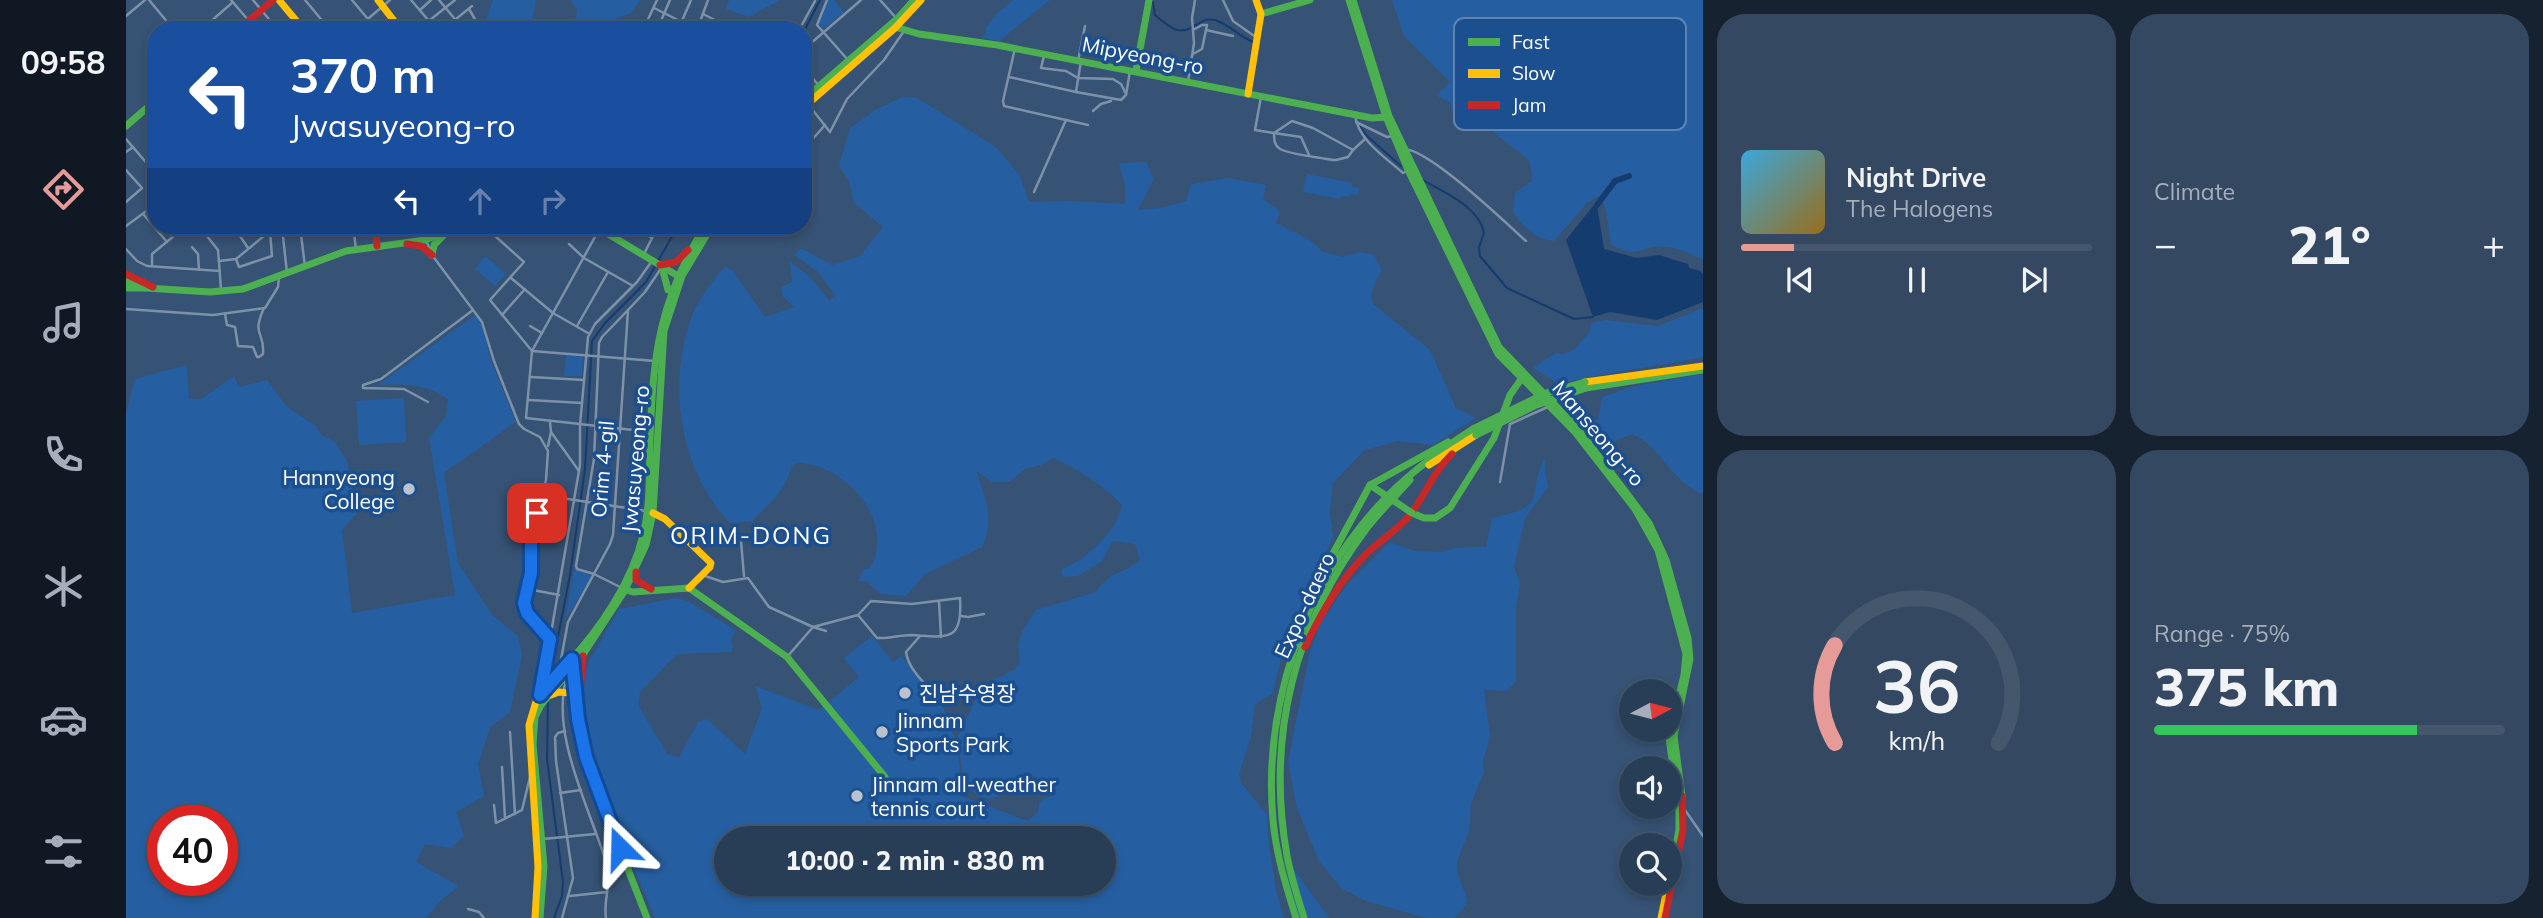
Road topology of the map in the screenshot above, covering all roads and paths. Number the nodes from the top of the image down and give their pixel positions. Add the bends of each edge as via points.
1 (147, 0) edge
2 (253, 0) edge
3 (273, 0) edge
4 (279, 0) edge
5 (305, 0) edge
6 (352, 0) edge
7 (411, 0) edge
8 (431, 0) edge
9 (439, 0) edge
10 (456, 0) edge
11 (657, 0) edge
12 (670, 0) edge
13 (691, 0) edge
14 (708, 0) edge
15 (827, 0) edge
16 (861, 0) edge
17 (880, 0) edge
18 (921, 0) edge
19 (1149, 0) edge
20 (1195, 0) edge
21 (1223, 0) edge
22 (1256, 0) edge
23 (1310, 0) edge
24 (1351, 0) edge
25 (232, 1) edge
26 (815, 1) edge
27 (383, 2) edge
28 (912, 5) edge
29 (446, 8) junction
30 (654, 8) junction
31 (261, 10) junction
32 (420, 10) junction
33 (1261, 13) junction
34 (665, 14) junction
35 (704, 14) junction
36 (126, 16) edge
37 (368, 18) junction
38 (456, 19) joint
39 (166, 21) edge
40 (211, 21) edge
41 (249, 21) joint
42 (270, 21) edge
43 (296, 21) edge
44 (322, 21) edge
45 (365, 21) edge
46 (370, 21) edge
47 (395, 21) edge
48 (427, 21) edge
49 (429, 21) edge
50 (475, 21) edge
51 (648, 21) edge
52 (662, 21) edge
53 (680, 21) edge
54 (682, 21) edge
55 (701, 21) edge
56 (718, 21) edge
57 (804, 21) edge
58 (894, 23) junction
59 (1085, 26) dead end
60 (1193, 28) junction
61 (1206, 30) junction
62 (904, 31) junction
63 (823, 32) junction
64 (1233, 36) dead end
65 (1257, 38) junction
66 (812, 42) edge
67 (1015, 48) junction
68 (1044, 54) junction
69 (1193, 54) junction
70 (849, 61) junction
71 (1079, 61) junction
72 (1133, 71) junction
73 (1009, 77) junction
74 (812, 78) edge
75 (1078, 78) junction
76 (1188, 82) junction
77 (819, 86) junction
78 (1076, 92) junction
79 (1126, 94) junction
80 (1248, 94) junction
81 (812, 95) edge
82 (1261, 96) junction
83 (812, 98) edge
84 (1115, 99) junction
85 (147, 108) edge
86 (812, 111) edge
87 (1096, 111) dead end
88 (1387, 117) junction
89 (1355, 118) junction
90 (1066, 120) junction
91 (126, 125) edge
92 (825, 125) junction
93 (1088, 125) dead end
94 (1274, 133) junction
95 (1394, 135) junction
96 (126, 139) edge
97 (1366, 139) junction
98 (812, 140) edge
99 (133, 147) junction
100 (1402, 149) junction
101 (1353, 150) junction
102 (126, 152) edge
103 (1309, 155) junction
104 (147, 163) edge
105 (1410, 169) junction
106 (126, 170) edge
107 (1034, 191) dead end
108 (127, 200) edge
109 (147, 212) edge
110 (143, 215) junction
111 (147, 220) edge
112 (126, 226) edge
113 (161, 235) edge
114 (175, 235) edge
115 (207, 235) edge
116 (239, 235) edge
117 (265, 235) edge
118 (270, 235) edge
119 (282, 235) edge
120 (301, 235) edge
121 (354, 235) edge
122 (376, 235) edge
123 (437, 235) edge
124 (444, 235) edge
125 (494, 235) edge
126 (594, 235) edge
127 (610, 235) edge
128 (648, 235) edge
129 (654, 235) edge
130 (699, 235) edge
131 (706, 235) edge
132 (652, 238) junction
133 (425, 240) junction
134 (1527, 241) dead end
135 (167, 242) junction
136 (402, 243) junction
137 (569, 244) dead end
138 (377, 246) junction
139 (192, 247) dead end
140 (248, 248) junction
141 (126, 249) edge
142 (356, 249) junction
143 (689, 250) junction
144 (432, 255) junction
145 (643, 256) junction
146 (584, 258) junction
147 (236, 259) junction
148 (219, 261) junction
149 (657, 264) junction
150 (152, 267) junction
151 (305, 267) junction
152 (199, 270) junction
153 (220, 271) junction
154 (608, 272) junction
155 (126, 274) edge
156 (283, 276) junction
157 (679, 277) junction
158 (511, 278) junction
159 (126, 281) edge
160 (633, 286) junction
161 (126, 288) edge
162 (146, 288) junction
163 (157, 289) junction
164 (525, 289) junction
165 (221, 292) junction
166 (671, 293) junction
167 (265, 308) junction
168 (126, 309) edge
169 (473, 310) junction
170 (628, 310) junction
171 (553, 313) junction
172 (225, 314) junction
173 (502, 315) junction
174 (530, 326) dead end
175 (577, 326) junction
176 (542, 332) junction
177 (589, 333) junction
178 (532, 351) junction
179 (586, 355) junction
180 (598, 356) junction
181 (625, 358) junction
182 (655, 361) junction
183 (1703, 368) edge
184 (530, 377) junction
185 (1522, 377) junction
186 (584, 380) junction
187 (528, 400) junction
188 (428, 402) dead end
189 (582, 403) junction
190 (1550, 406) junction
191 (550, 422) junction
192 (580, 425) junction
193 (594, 426) junction
194 (621, 429) junction
195 (551, 432) junction
196 (651, 432) junction
197 (1465, 439) junction
198 (547, 447) junction
199 (579, 471) junction
200 (1500, 482) dead end
201 (1370, 485) junction
202 (652, 488) junction
203 (542, 495) junction
204 (575, 500) junction
205 (587, 502) junction
206 (614, 506) junction
207 (650, 512) junction
208 (1412, 513) junction
209 (741, 541) dead end
210 (1660, 549) junction
211 (643, 554) junction
212 (594, 574) junction
213 (702, 575) junction
214 (744, 577) junction
215 (689, 588) junction
216 (527, 589) junction
217 (623, 589) junction
218 (652, 589) junction
219 (559, 595) junction
220 (939, 601) junction
221 (984, 614) dead end
222 (858, 615) junction
223 (961, 616) junction
224 (813, 627) junction
225 (826, 631) dead end
226 (920, 636) junction
227 (941, 637) junction
228 (550, 639) junction
229 (585, 651) junction
230 (787, 657) junction
231 (570, 665) junction
232 (1289, 672) junction
233 (557, 678) junction
234 (561, 692) junction
235 (938, 698) dead end
236 (543, 699) junction
237 (576, 702) junction
238 (578, 719) junction
239 (566, 731) junction
240 (510, 732) dead end
241 (502, 767) dead end
242 (532, 775) junction
243 (886, 777) dead end
244 (581, 790) junction
245 (559, 793) junction
246 (494, 805) dead end
247 (1684, 810) junction
248 (515, 814) junction
249 (505, 818) junction
250 (1678, 833) edge
251 (596, 834) junction
252 (1703, 836) edge
253 (567, 837) junction
254 (542, 839) junction
255 (607, 892) junction
256 (570, 896) junction
257 (1666, 896) edge
258 (468, 909) dead end
259 (484, 918) edge
260 (537, 918) edge
261 (562, 918) edge
262 (606, 918) edge
263 (647, 918) edge
264 (1296, 918) edge
265 (1304, 918) edge
266 (1663, 918) edge

1 - 36 street
1 - 39 street
2 - 31 street
3 - 31 main road
4 - 43 main road
5 - 44 street
6 - 37 street
7 - 32 street
8 - 32 street
9 - 29 street
10 - 29 street
11 - 30 street
12 - 34 street
13 - 54 street
14 - 35 street
15 - 63 street via 817,24
16 - 63 street
17 - 58 street
18 - 28 main road
19 - 72 main road via 1148,23
20 - 60 street
21 - 65 street via 1233,21
22 - 33 main road
23 - 33 main road
24 - 88 main road, Manseong-ro
25 - 40 street
25 - 41 street
26 - 57 street
27 - 37 street
27 - 47 main road
28 - 58 main road
29 - 38 street
29 - 49 street
30 - 34 street
30 - 51 street
31 - 41 main road
31 - 42 street
32 - 48 street
33 - 65 main road
34 - 52 street
34 - 53 street
35 - 55 street
35 - 56 street
37 - 45 street
37 - 46 street
38 - 50 street via 470,8
58 - 62 main road, Mipyeong-ro
58 - 70 main road
58 - 83 main road
59 - 71 street
60 - 61 street via 1205,24
60 - 69 street
61 - 64 street
61 - 69 street via 1202,49
62 - 67 main road, Mipyeong-ro
62 - 92 street via 884,60 848,97 830,132
63 - 66 street
63 - 70 street
65 - 80 main road
67 - 68 main road, Mipyeong-ro
67 - 73 street
68 - 71 main road, Mipyeong-ro
68 - 75 street via 1041,68 1066,71
69 - 76 street
70 - 77 main road
71 - 72 main road, Mipyeong-ro
71 - 75 street
72 - 76 main road, Mipyeong-ro
72 - 79 street
73 - 78 street
73 - 90 street via 1004,106
74 - 77 street
75 - 78 street
75 - 79 street via 1113,79
76 - 80 main road, Mipyeong-ro
77 - 81 main road
78 - 84 street
79 - 84 street
80 - 82 main road, Mipyeong-ro
82 - 89 main road, Mipyeong-ro
82 - 94 street via 1255,130
84 - 87 street
85 - 91 main road
86 - 92 street
88 - 89 main road, Mipyeong-ro
88 - 95 main road, Manseong-ro
88 - 100 main road, Manseong-ro
89 - 95 street via 1387,137
89 - 97 street
90 - 93 street
90 - 107 street
92 - 98 street
94 - 101 street via 1292,121
94 - 103 street via 1301,137
94 - 103 street via 1279,148
95 - 100 main road, Manseong-ro
96 - 99 street
97 - 101 street
97 - 105 street via 1403,173
99 - 102 street
99 - 104 street
100 - 105 main road, Manseong-ro
100 - 134 street via 1434,162
101 - 103 street via 1339,160
105 - 185 main road, Manseong-ro via 1499,347
105 - 185 main road, Manseong-ro via 1492,348
106 - 108 street via 142,188
109 - 110 street
110 - 111 street
110 - 112 street
113 - 135 street
114 - 135 street
115 - 148 street via 218,249
116 - 140 street
117 - 140 street
118 - 147 street via 271,257 239,267
119 - 156 street
120 - 151 street
121 - 142 street
122 - 138 main road
123 - 133 main road
124 - 144 main road
125 - 158 street via 524,262
126 - 146 street
127 - 145 main road
128 - 132 street
129 - 132 street
130 - 143 main road, Jwasuyeong-ro
131 - 157 main road, Jwasuyeong-ro
132 - 145 street
133 - 136 main road
133 - 144 street
135 - 150 street via 152,254
136 - 138 main road
136 - 144 main road via 421,246
137 - 146 street
138 - 142 main road
139 - 152 street via 198,254
140 - 147 street
141 - 150 street via 136,261
142 - 151 main road
143 - 149 main road via 676,262
143 - 157 main road, Jwasuyeong-ro
144 - 169 street
145 - 149 main road
146 - 154 street
146 - 171 street
147 - 148 street
148 - 153 street
149 - 157 main road
149 - 160 street
149 - 166 main road
149 - 170 street via 645,292
150 - 152 street
151 - 156 main road
152 - 153 street
153 - 165 street
154 - 160 street
154 - 175 street
155 - 163 main road
156 - 165 main road
156 - 167 street
157 - 166 main road, Jwasuyeong-ro
158 - 164 street
158 - 173 street via 490,300
159 - 162 main road
160 - 177 street
161 - 162 main road
162 - 163 main road
163 - 165 main road
164 - 171 street
164 - 173 street
166 - 182 main road, Jwasuyeong-ro via 660,323
166 - 202 main road, Jwasuyeong-ro via 662,348
167 - 172 street
167 - 172 street via 257,323 264,343 260,357 253,347 238,346 235,326 227,325
168 - 172 street
169 - 188 street via 381,379 363,385 367,390 404,390
169 - 198 street via 484,325 519,425 537,434
170 - 180 street via 602,337
170 - 181 street, Orim 4-gil
171 - 175 street
171 - 176 street
173 - 178 street
174 - 176 street
175 - 177 street
176 - 178 street
177 - 179 street
178 - 179 street
178 - 184 street
179 - 180 street
179 - 186 street
180 - 181 street
180 - 193 street
181 - 182 street
181 - 194 street, Orim 4-gil
182 - 196 main road, Jwasuyeong-ro
183 - 197 main road, Expo-daero, bridge via 1546,393
184 - 186 street
184 - 187 street
185 - 190 main road, Manseong-ro
185 - 208 main road via 1510,392 1491,443 1450,509 1429,519
185 - 210 main road, Manseong-ro via 1588,440 1644,516
186 - 189 street
187 - 189 street
187 - 191 street via 527,419
189 - 192 street
190 - 200 street via 1510,424
190 - 210 main road, Manseong-ro via 1620,489
191 - 192 street
191 - 195 street
192 - 193 street
192 - 199 street
193 - 194 street
193 - 205 street
194 - 196 street
194 - 206 street, Orim 4-gil
195 - 198 street
195 - 199 street
196 - 202 main road, Jwasuyeong-ro
197 - 201 main road
197 - 208 main road via 1441,464
197 - 232 main road, Expo-daero via 1412,472 1355,534 1317,598
198 - 203 street
199 - 204 street
201 - 208 main road, bridge
201 - 232 main road via 1315,587 1291,649
202 - 207 main road, Jwasuyeong-ro
203 - 204 street
203 - 216 street via 531,533
204 - 205 street
204 - 219 street
205 - 206 street
205 - 212 street via 576,567
206 - 207 street
206 - 212 street, Orim 4-gil via 612,540
207 - 211 main road, Jwasuyeong-ro
207 - 213 main road via 665,519 708,559 711,566
207 - 217 main road, Jwasuyeong-ro
208 - 232 main road via 1340,583
209 - 214 street
210 - 247 main road, Manseong-ro via 1690,649 1674,736
210 - 250 main road, Manseong-ro via 1686,654 1669,738
211 - 217 main road, Jwasuyeong-ro
211 - 218 main road via 634,577
212 - 217 street
212 - 233 street, Orim 4-gil via 568,622
213 - 214 street via 723,582
213 - 215 main road
214 - 224 street via 752,581 769,607
215 - 218 main road
215 - 230 main road
216 - 219 street
216 - 228 street via 525,610
217 - 218 main road
217 - 229 main road, Jwasuyeong-ro
217 - 231 main road, Jwasuyeong-ro
219 - 228 street
220 - 222 street via 873,601
220 - 223 street via 960,598
220 - 227 street
221 - 223 street
222 - 224 street
222 - 226 street via 877,638
223 - 227 street via 954,633
224 - 225 street
224 - 230 street
226 - 227 street
226 - 235 street via 906,657
228 - 236 street
229 - 231 main road, Jwasuyeong-ro
229 - 238 main road via 578,681
230 - 243 main road
231 - 233 main road, Jwasuyeong-ro
231 - 234 street
231 - 237 main road
232 - 264 main road, Expo-daero via 1276,721 1272,801 1282,870
232 - 265 main road, Expo-daero via 1279,763 1284,839
233 - 236 main road, Jwasuyeong-ro
234 - 236 main road
234 - 237 main road via 570,693
234 - 239 street
236 - 242 main road via 531,710 529,723
236 - 254 main road via 533,733
237 - 238 main road
238 - 263 main road via 594,783
239 - 244 street
239 - 245 street via 555,738
240 - 248 street
241 - 249 street
242 - 248 street via 527,779 523,809
242 - 254 main road
244 - 245 street
244 - 251 street
245 - 253 street
246 - 249 street via 496,822
247 - 252 street
247 - 266 main road, Manseong-ro
248 - 249 street
251 - 253 street
251 - 255 street via 608,866
253 - 254 street
253 - 256 street via 573,878
254 - 260 main road via 544,883
255 - 256 street
255 - 262 street
256 - 261 street
257 - 266 main road, Manseong-ro
258 - 259 street

